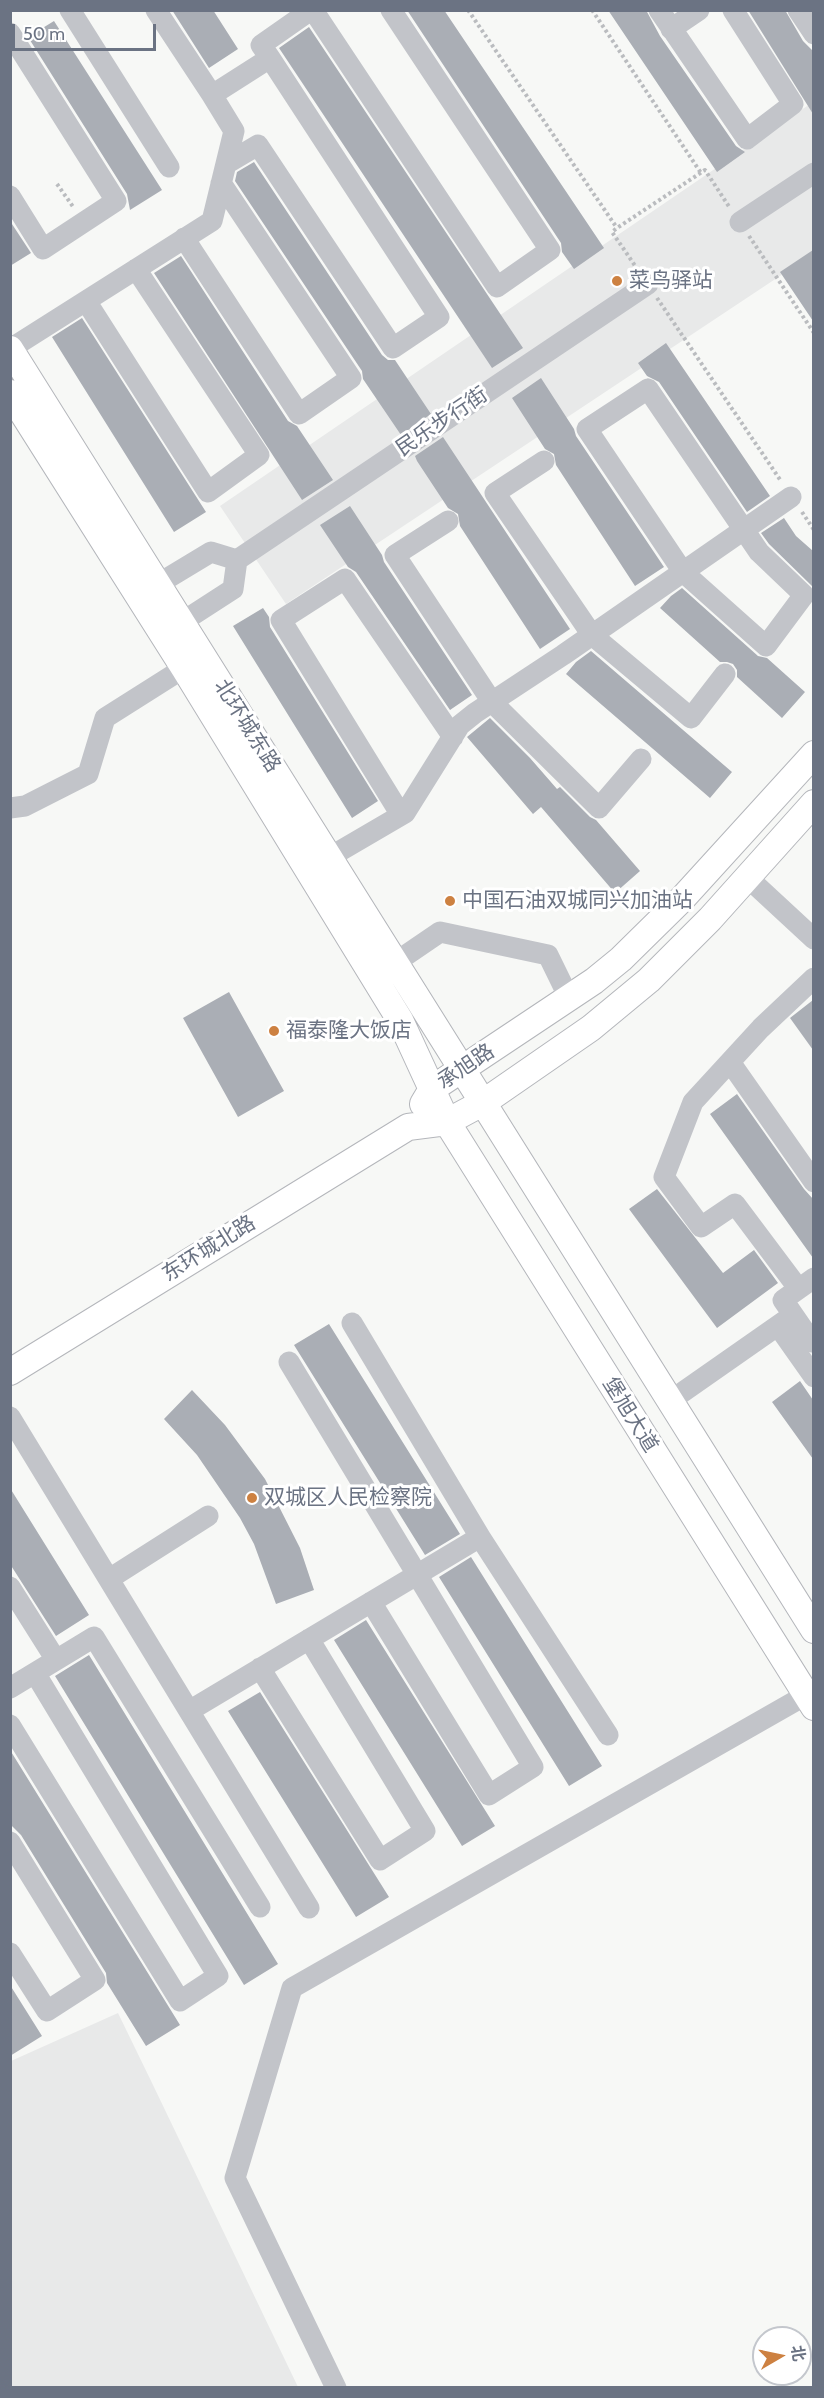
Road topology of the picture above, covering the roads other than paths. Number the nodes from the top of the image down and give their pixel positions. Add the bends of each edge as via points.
1 (70, 10) edge
2 (156, 10) edge
3 (391, 10) edge
4 (659, 10) edge
5 (699, 10) edge
6 (733, 10) edge
7 (798, 10) edge
8 (302, 13) edge
9 (671, 29) junction
10 (10, 33) edge
11 (813, 34) edge
12 (270, 58) junction
13 (212, 94) junction
14 (169, 167) dead end
15 (813, 173) edge
16 (223, 174) junction
17 (10, 196) edge
18 (740, 222) road end
19 (184, 238) junction
20 (136, 269) junction
21 (648, 284) road end
22 (86, 301) junction
23 (10, 349) edge
24 (10, 393) edge
25 (544, 461) dead end
26 (791, 497) road end
27 (448, 521) dead end
28 (745, 530) junction
29 (237, 560) junction
30 (683, 572) junction
31 (158, 585) junction
32 (182, 622) junction
33 (592, 635) junction
34 (184, 668) junction
35 (725, 674) dead end
36 (492, 702) junction
37 (453, 737) junction
38 (813, 754) edge
39 (641, 759) dead end
40 (813, 803) edge
41 (10, 808) edge
42 (401, 815) junction
43 (319, 863) junction
44 (747, 877) junction
45 (813, 939) edge
46 (396, 962) junction
47 (813, 978) edge
48 (569, 998) junction
49 (730, 1062) junction
50 (463, 1069) junction
51 (432, 1089) junction
52 (484, 1102) junction
53 (447, 1122) junction
54 (408, 1127) junction
55 (813, 1182) edge
56 (806, 1283) edge
57 (785, 1320) junction
58 (352, 1323) dead end
59 (813, 1340) edge
60 (289, 1362) dead end
61 (10, 1372) edge
62 (813, 1377) edge
63 (670, 1401) junction
64 (10, 1417) edge
65 (208, 1516) dead end
66 (480, 1537) junction
67 (417, 1574) junction
68 (109, 1579) junction
69 (10, 1587) edge
70 (371, 1602) junction
71 (813, 1630) edge
72 (309, 1639) junction
73 (56, 1660) junction
74 (260, 1668) junction
75 (35, 1673) junction
76 (10, 1688) edge
77 (810, 1701) edge
78 (189, 1711) junction
79 (10, 1725) edge
80 (608, 1735) dead end
81 (10, 1842) edge
82 (260, 1907) dead end
83 (309, 1908) dead end
84 (10, 1953) edge
85 (336, 2388) edge

1 - 14 street
2 - 13 street
3 - 8 street via 550,250 496,286
4 - 9 street
5 - 9 street
6 - 9 street via 794,104 747,139
7 - 11 street
8 - 12 street via 261,45
10 - 17 street via 116,201 43,249
12 - 13 street
12 - 16 street via 439,317 393,348 258,145
13 - 16 street via 234,131
15 - 18 street
16 - 19 street via 212,221
16 - 19 street via 351,378 299,414
19 - 20 street
20 - 22 street
20 - 22 street via 259,455 208,492
21 - 29 street, 民乐步行街
22 - 23 street
23 - 31 main road, 北环城东路
24 - 34 main road, 北环城东路
25 - 33 street via 495,493
26 - 28 street
27 - 36 street via 395,555
28 - 30 street
28 - 30 street via 759,552 804,595 766,646
28 - 30 street via 648,389 587,429
29 - 31 street via 211,552
29 - 32 street via 233,589
30 - 33 street
31 - 32 main road, 北环城东路
32 - 43 main road, 北环城东路
33 - 35 street via 692,718
33 - 36 street
34 - 41 street via 105,718 87,774 25,806
34 - 43 main road, 北环城东路
36 - 37 street via 460,725
36 - 39 street via 600,808
37 - 42 street
37 - 42 street via 345,579 281,620
38 - 48 main road, 承旭路 via 656,927
40 - 44 main road, 承旭路
42 - 43 street
43 - 46 main road, 北环城东路
43 - 51 main road, 北环城东路
44 - 45 street
44 - 52 main road, 承旭路 via 649,980 591,1028
46 - 48 street via 440,932 548,955
46 - 50 main road, 北环城东路
47 - 49 street
48 - 50 main road, 承旭路
49 - 55 street
49 - 56 street via 693,1102 664,1177 701,1227 735,1204
50 - 51 main road, 承旭路
50 - 52 main road, 北环城东路
51 - 53 main road, 北环城东路
51 - 54 main road, 承旭路
52 - 53 main road, 承旭路
52 - 63 main road, 堡旭大道
53 - 54 main road, 承旭路
53 - 77 main road, 堡旭大道
54 - 61 main road, 东环城北路
56 - 57 street via 783,1299
57 - 59 street
57 - 62 street
57 - 63 street
58 - 66 street
60 - 67 street
63 - 71 main road, 堡旭大道
64 - 68 street
65 - 68 street
66 - 67 street
66 - 80 street
67 - 70 street
67 - 70 street via 533,1767 489,1795
68 - 78 street
69 - 73 street
70 - 72 street
72 - 74 street
72 - 74 street via 425,1831 380,1860
73 - 75 street
73 - 82 street via 94,1637
74 - 78 street
75 - 76 street
75 - 79 street via 218,1976 180,2001
77 - 85 street via 292,1988 236,2178
78 - 83 street
81 - 84 street via 95,1980 47,2011

